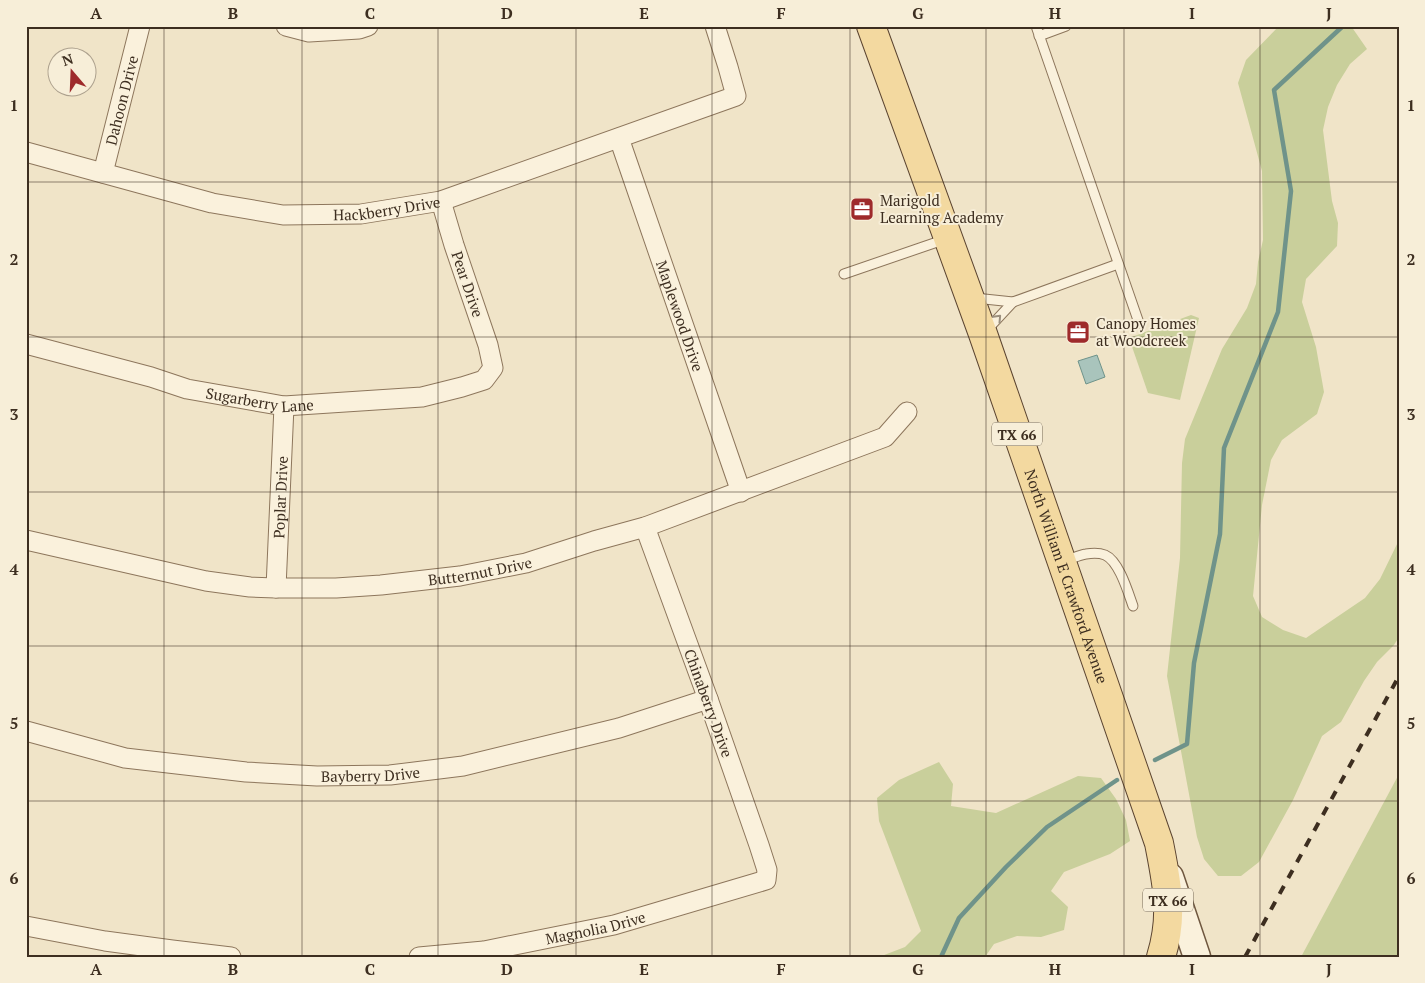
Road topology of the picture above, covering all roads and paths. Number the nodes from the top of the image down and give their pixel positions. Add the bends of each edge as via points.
1 (140, 26) edge
2 (286, 26) edge
3 (368, 26) edge
4 (715, 26) edge
5 (872, 26) edge
6 (1036, 26) edge
7 (1066, 26) edge
8 (1039, 36) junction
9 (619, 138) junction
10 (26, 152) edge
11 (103, 173) junction
12 (441, 201) junction
13 (948, 238) junction
14 (1118, 264) junction
15 (844, 274) dead end
16 (970, 298) junction
17 (1013, 302) junction
18 (1139, 323) dead end
19 (983, 334) junction
20 (26, 344) edge
21 (493, 368) joint
22 (284, 406) junction
23 (907, 412) dead end
24 (741, 492) junction
25 (645, 528) junction
26 (26, 540) edge
27 (1061, 562) junction
28 (276, 588) junction
29 (1133, 606) dead end
30 (708, 699) junction
31 (26, 731) edge
32 (1159, 843) junction
33 (766, 880) joint
34 (26, 926) edge
35 (231, 957) edge
36 (419, 957) edge
37 (1161, 957) edge
38 (1197, 957) edge

1 - 11 street, Dahoon Drive
2 - 3 street via 309,32
4 - 9 street, Hackberry Drive via 736,96
5 - 13 main road, North William E Crawford Avenue / TX 66
6 - 8 lane
7 - 8 lane
8 - 14 lane
9 - 12 street, Hackberry Drive
9 - 24 street, Maplewood Drive
10 - 11 street, Hackberry Drive
11 - 12 street, Hackberry Drive via 212,203 283,215 361,214
12 - 21 street, Pear Drive
13 - 15 lane
13 - 16 main road, North William E Crawford Avenue / TX 66
14 - 17 lane
14 - 18 lane
16 - 17 lane
16 - 19 main road, North William E Crawford Avenue / TX 66
19 -> 17 lane
19 - 27 main road, North William E Crawford Avenue / TX 66
20 - 22 street, Sugarberry Lane via 187,389
21 - 22 street, Sugarberry Lane via 484,380 422,397
22 - 28 street, Poplar Drive
23 - 24 street, Butternut Drive via 885,437
24 - 25 street, Butternut Drive
25 - 28 street, Butternut Drive via 526,564 460,576 336,588
25 - 30 street, Chinaberry Drive
26 - 28 street, Butternut Drive via 206,581
27 - 29 lane via 1085,554 1107,556 1122,576
27 - 32 main road, North William E Crawford Avenue / TX 66
30 - 31 street, Bayberry Drive via 619,728 482,762 390,775 317,776 246,772 124,758
30 - 33 street, Chinaberry Drive via 760,845 767,870
32 - 37 main road, TX 66 via 1168,892 1169,920
32 - 38 main road
33 - 36 street, Magnolia Drive via 614,925 484,951
34 - 35 street via 105,941

